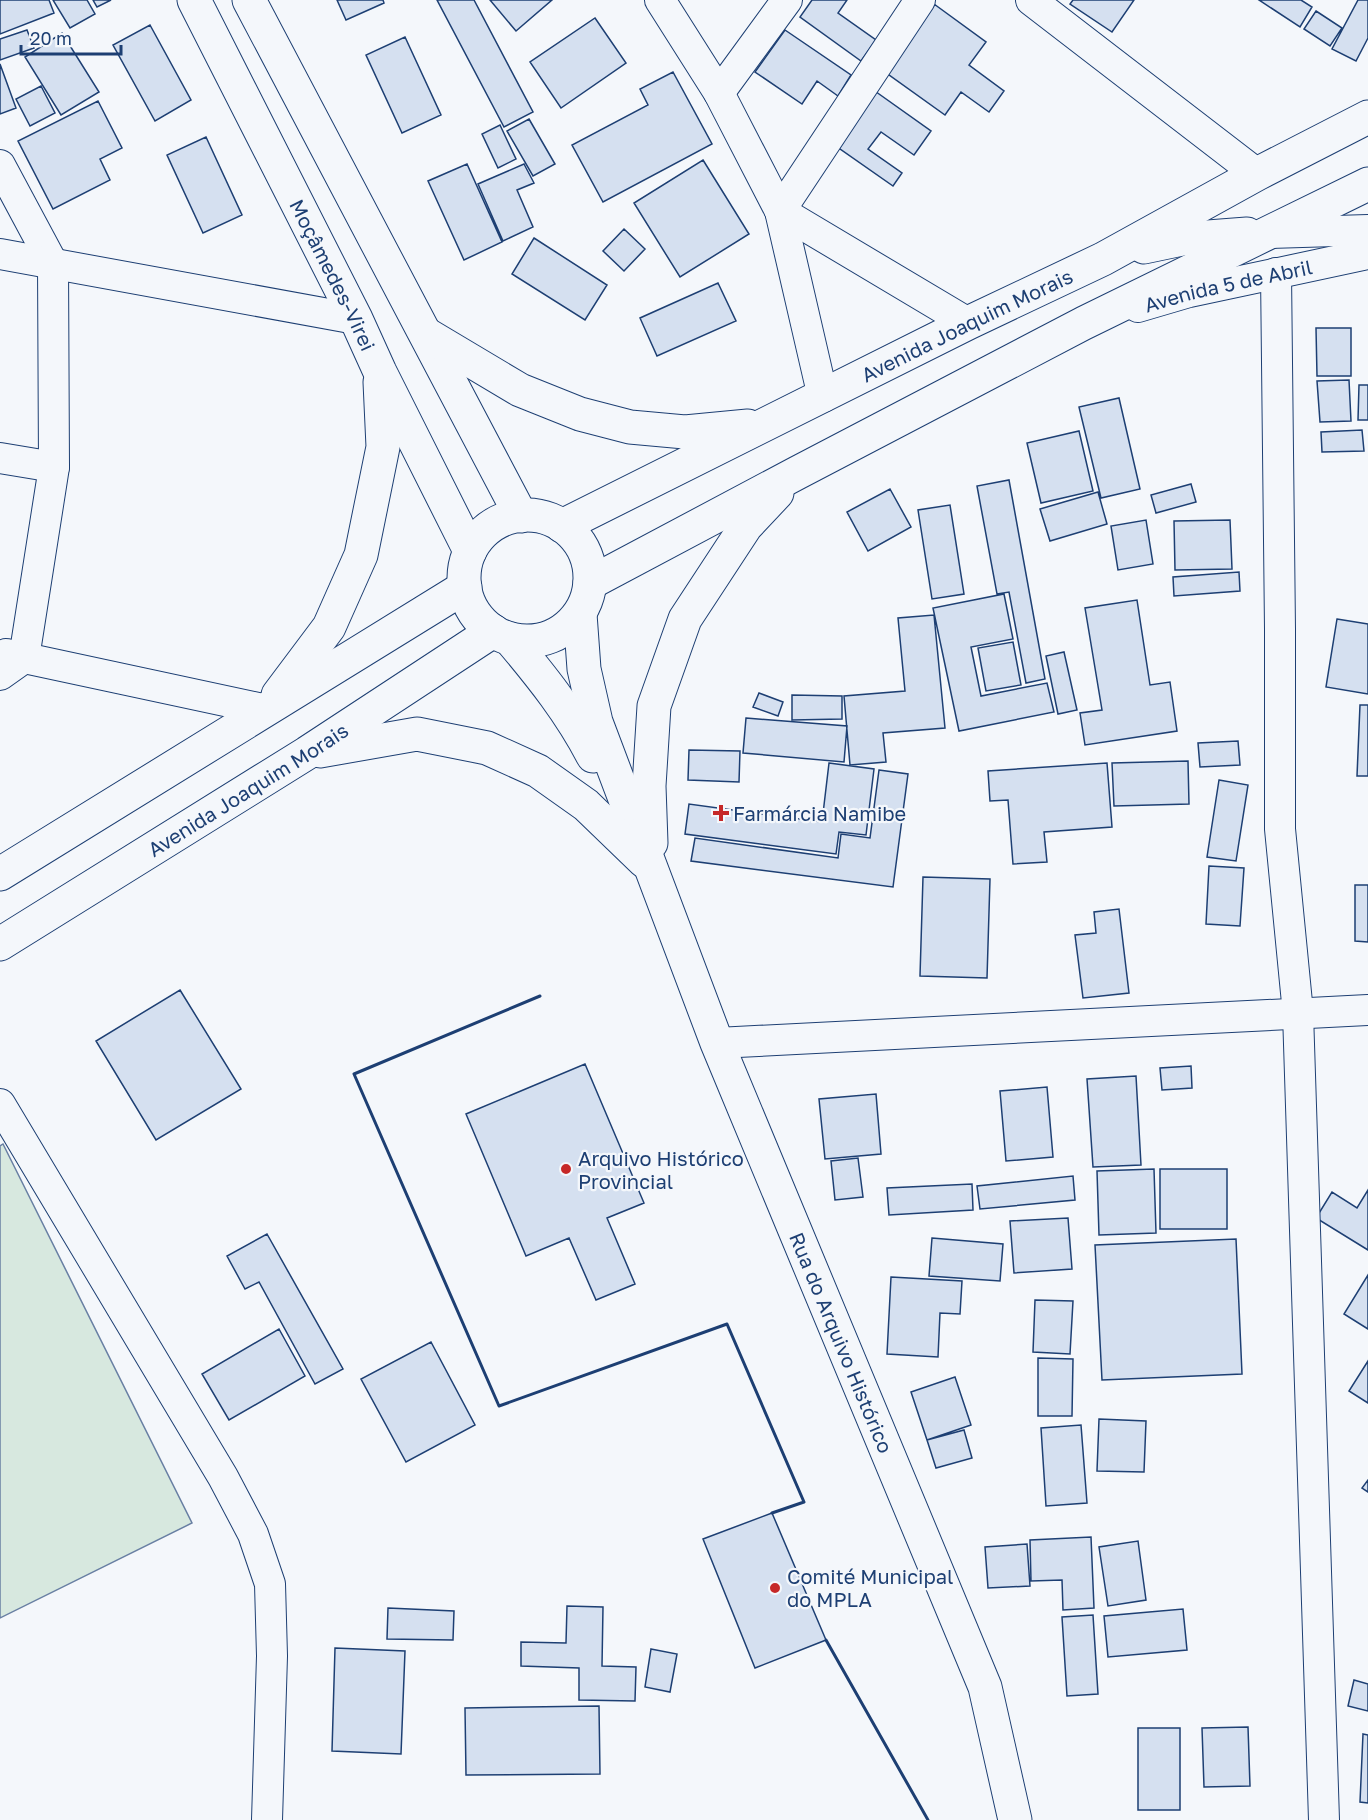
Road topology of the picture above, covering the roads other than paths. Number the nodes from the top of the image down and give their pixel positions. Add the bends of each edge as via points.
1 (194, 0) edge
2 (249, 0) edge
3 (660, 0) edge
4 (787, 0) edge
5 (920, 0) edge
6 (1030, 0) edge
7 (719, 93) junction
8 (1368, 117) edge
9 (0, 165) edge
10 (1257, 174) junction
11 (1368, 184) edge
12 (780, 211) junction
13 (1368, 230) edge
14 (1264, 233) junction
15 (0, 254) edge
16 (1368, 254) edge
17 (1103, 259) junction
18 (53, 264) junction
19 (1276, 273) junction
20 (356, 319) junction
21 (1089, 320) junction
22 (968, 323) junction
23 (426, 334) junction
24 (380, 372) junction
25 (823, 397) junction
26 (768, 424) junction
27 (0, 458) edge
28 (54, 467) junction
29 (796, 473) junction
30 (521, 516) junction
31 (562, 526) junction
32 (470, 550) junction
33 (465, 587) junction
34 (585, 598) junction
35 (502, 635) junction
36 (12, 656) edge
37 (0, 675) edge
38 (267, 710) junction
39 (307, 753) junction
40 (652, 869) junction
41 (0, 874) edge
42 (0, 944) edge
43 (1368, 1010) edge
44 (1298, 1013) junction
45 (717, 1043) junction
46 (0, 1104) edge
47 (267, 1820) edge
48 (1016, 1820) edge
49 (1324, 1820) edge

1 - 20 street, Moçâmedes-Virei
2 - 23 street
3 - 7 street
4 - 7 street
5 - 12 street
6 - 10 street
7 - 12 street
8 - 10 street, Avenida Joaquim Morais
9 - 18 street
10 - 17 street, Avenida Joaquim Morais
11 - 14 street
12 - 22 street
12 - 25 street
13 - 14 street, Avenida 5 de Abril
14 - 17 street via 1182,239
14 - 21 street
15 - 18 street
16 - 19 street, Avenida 5 de Abril
17 - 22 street, Avenida Joaquim Morais
18 - 20 street
18 - 28 street
19 - 21 street, Avenida 5 de Abril
19 - 44 street via 1280,829
20 - 24 street, Moçâmedes-Virei
21 - 29 street
22 - 25 street, Avenida Joaquim Morais
23 - 26 street via 520,390 590,417 630,427 685,432
23 - 30 street
24 - 32 street, Moçâmedes-Virei
24 - 38 street via 383,447 361,555 328,627
25 - 26 street, Avenida Joaquim Morais
26 - 31 street, Avenida Joaquim Morais
27 - 28 street
28 - 36 street
29 - 34 street
29 - 40 street via 746,526 685,619 654,706 649,786
30 - 31 street via 542,517
30 - 32 street via 500,521
31 - 34 street via 585,553 590,570
32 - 33 street
33 - 35 street via 480,620
33 - 38 street
34 - 35 street via 566,628 549,638 530,641
34 - 40 street via 584,669 596,722
35 - 39 street, Avenida Joaquim Morais
35 - 40 street via 546,682 577,726
36 - 37 street
36 - 38 street
38 - 41 street
39 - 40 street via 417,734 487,748 538,771 586,805
39 - 42 street, Avenida Joaquim Morais
40 - 45 street, Rua do Arquivo Histórico
43 - 44 street
44 - 45 street
44 - 49 street
45 - 48 street, Rua do Arquivo Histórico via 985,1687
46 - 47 street via 253,1533 270,1584

